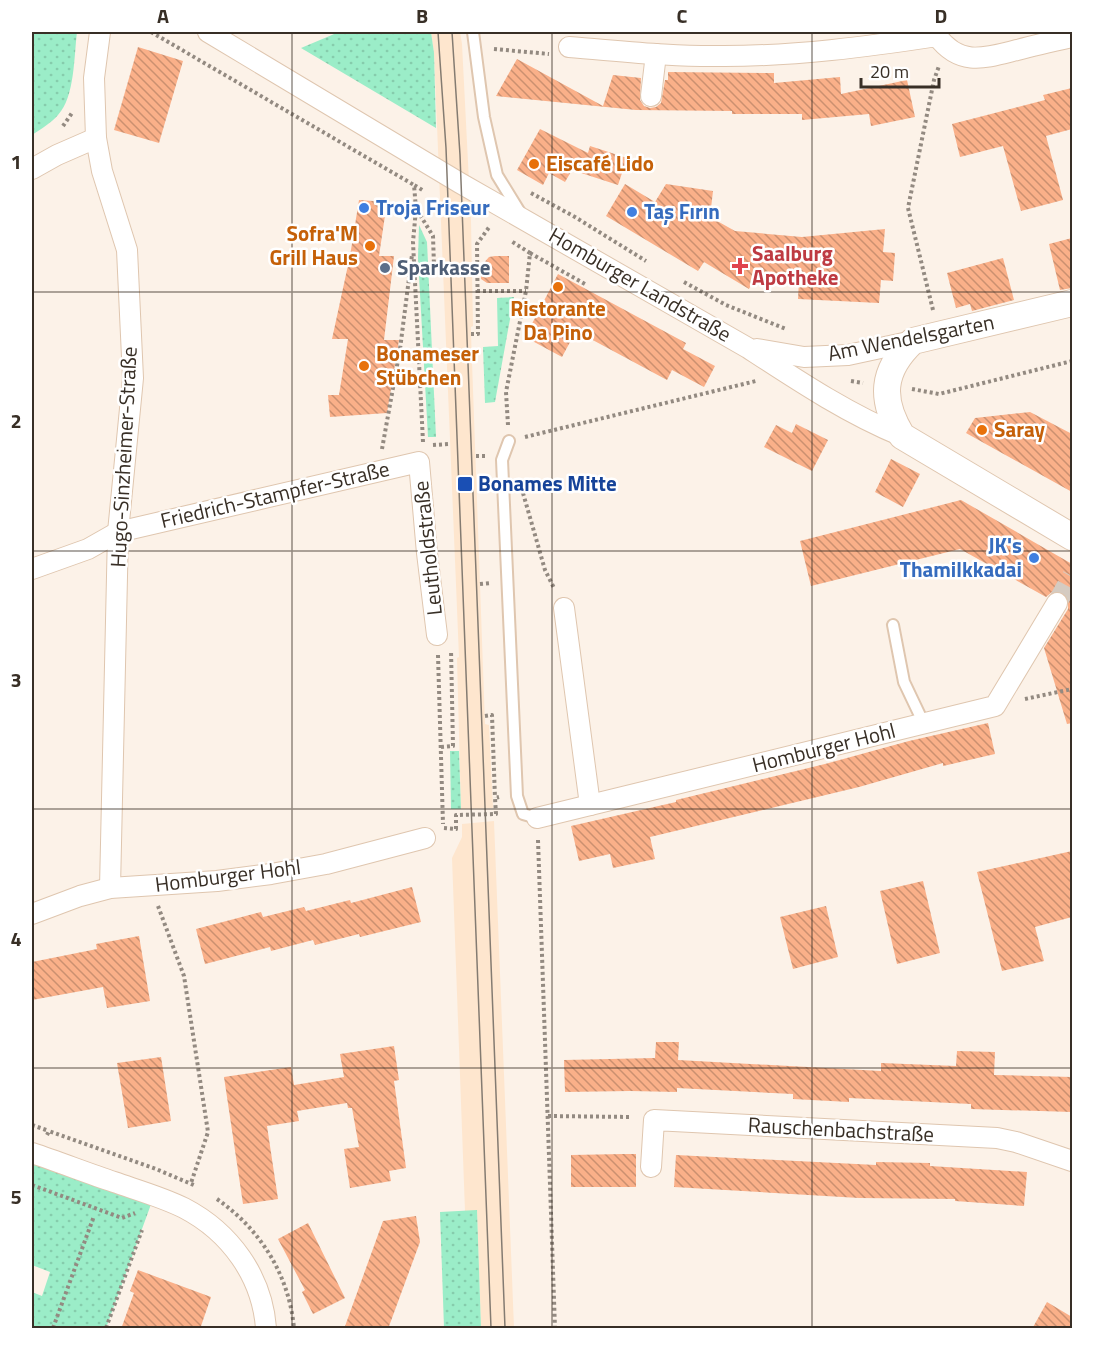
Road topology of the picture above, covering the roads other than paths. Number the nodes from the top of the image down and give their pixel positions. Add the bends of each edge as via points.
1 (100, 32) edge
2 (208, 32) edge
3 (472, 32) edge
4 (1072, 37) edge
5 (940, 39) edge
6 (569, 47) road end
7 (656, 54) junction
8 (651, 96) dead end
9 (96, 138) junction
10 (32, 169) edge
11 (523, 217) junction
12 (1072, 303) edge
13 (913, 341) junction
14 (748, 348) junction
15 (902, 436) junction
16 (509, 441) road end
17 (419, 462) joint
18 (118, 532) junction
19 (1072, 537) edge
20 (32, 569) edge
21 (1057, 603) tunnel mouth
22 (564, 608) road end
23 (893, 625) dead end
24 (437, 634) road end
25 (924, 724) junction
26 (590, 805) junction
27 (537, 818) joint
28 (425, 838) dead end
29 (110, 888) junction
30 (32, 914) edge
31 (32, 1153) edge
32 (1072, 1161) edge
33 (651, 1167) dead end
34 (266, 1329) edge

1 - 9 street, Hugo-Sinzheimer-Straße via 94,78
2 - 11 street, Homburger Landstraße
3 - 11 lane via 497,175
4 - 5 street via 980,59 963,56
5 - 7 street via 778,55
6 - 7 street
7 - 8 street
9 - 10 street
9 - 18 street, Hugo-Sinzheimer-Straße via 102,171 127,250 133,378
11 - 14 street, Homburger Landstraße
12 - 13 street, Am Wendelsgarten
13 - 14 street, Am Wendelsgarten via 848,355 804,357
13 - 15 street via 900,354 887,386 891,417
14 - 15 street, Homburger Landstraße via 870,422
15 - 19 street, Homburger Landstraße
16 - 27 lane via 502,460 517,795 523,814
17 - 18 street, Friedrich-Stampfer-Straße
17 - 24 street, Leutholdstraße
18 - 20 street, Friedrich-Stampfer-Straße via 88,549
18 - 29 street, Hugo-Sinzheimer-Straße
21 - 25 street, Homburger Hohl via 995,706
22 - 26 street
23 - 25 lane via 904,682
25 - 26 street, Homburger Hohl
26 - 27 street, Homburger Hohl
28 - 29 street, Homburger Hohl via 271,874
29 - 30 street, Homburger Hohl
31 - 34 street via 154,1196 204,1221 227,1239 244,1262 258,1290
32 - 33 street, Rauschenbachstraße via 997,1138 654,1120

